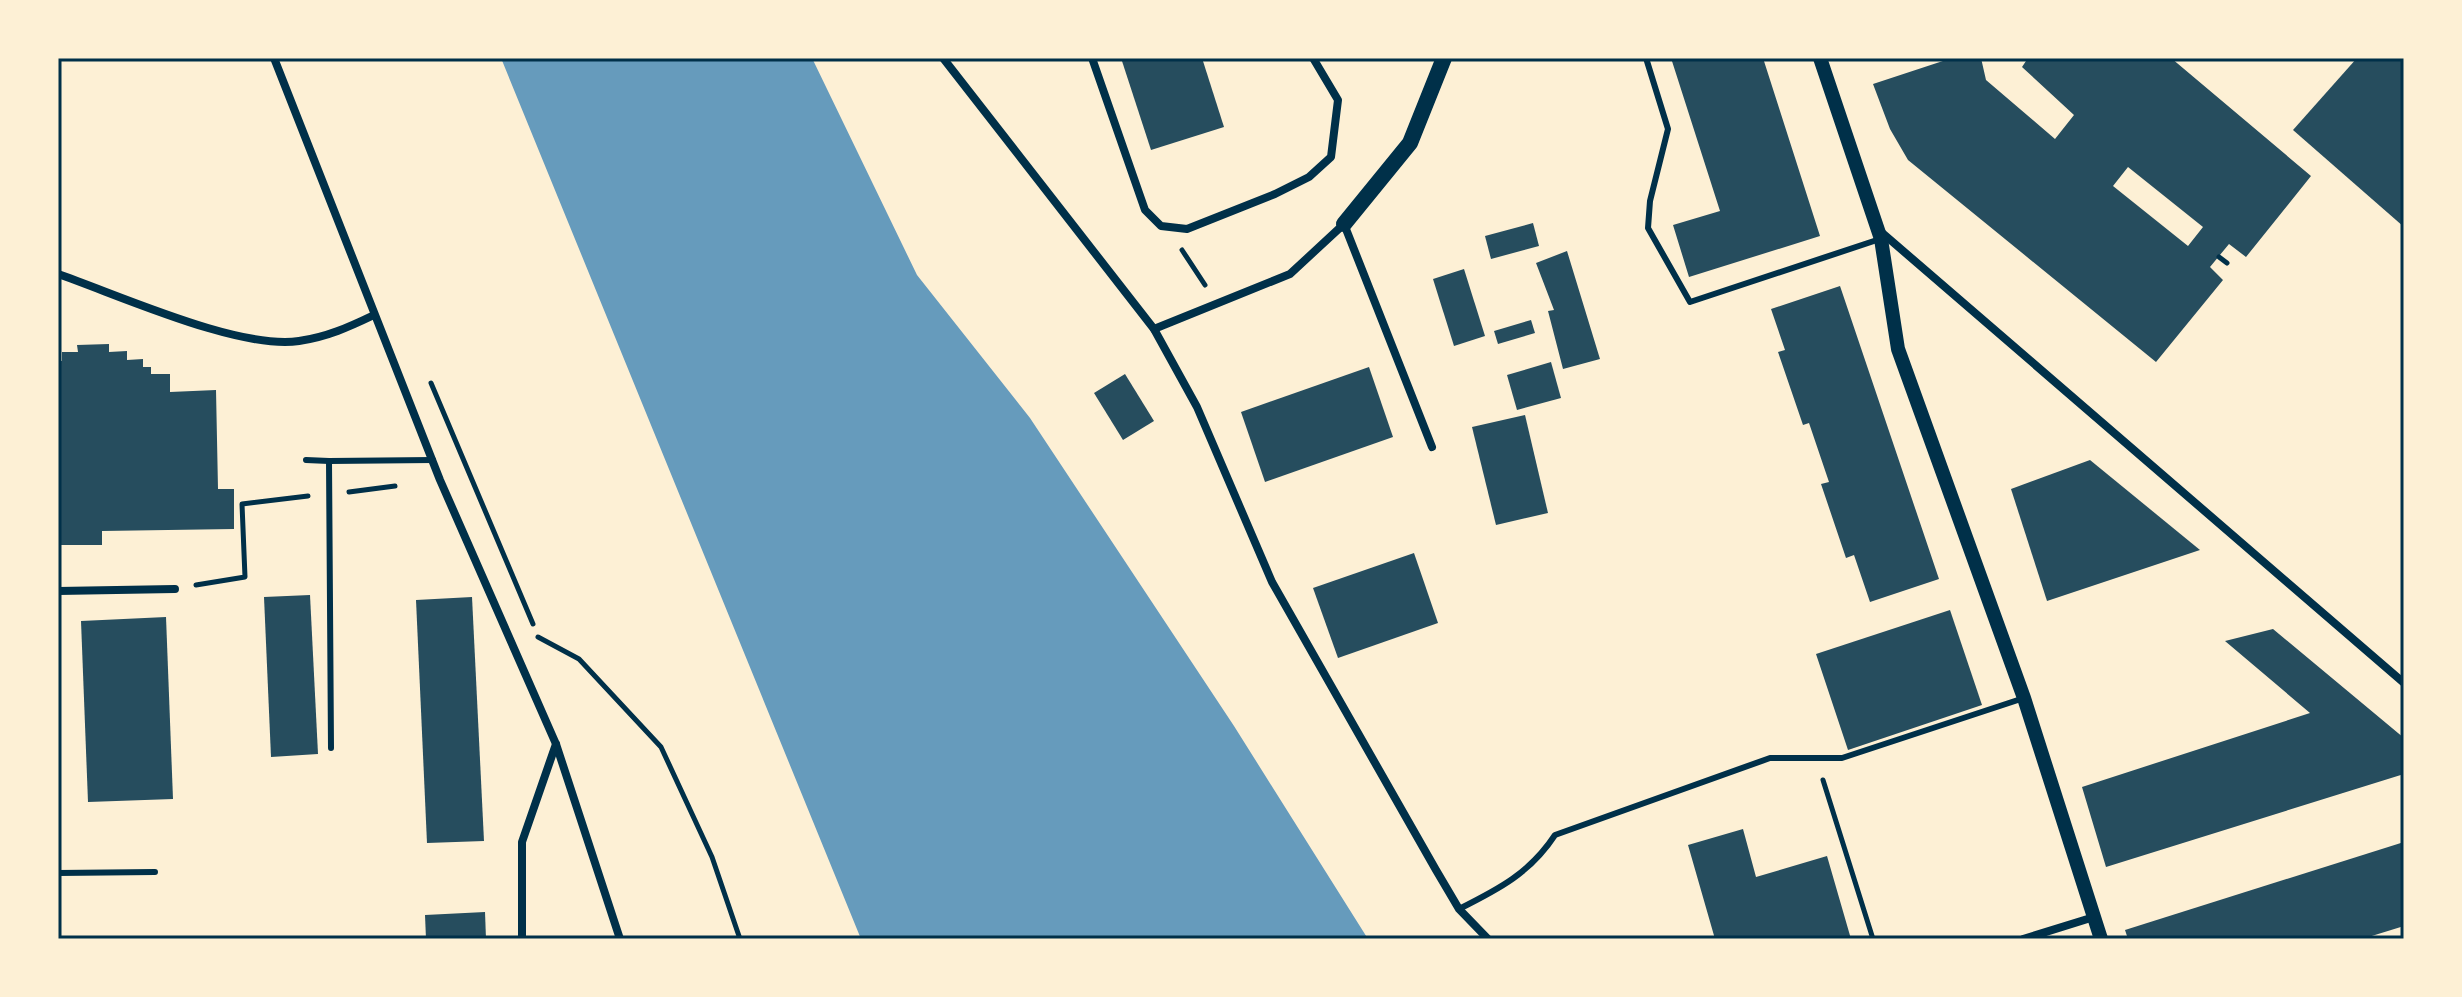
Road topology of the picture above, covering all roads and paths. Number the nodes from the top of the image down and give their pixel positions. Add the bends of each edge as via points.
1 (274, 58) edge
2 (943, 58) edge
3 (1092, 58) edge
4 (1313, 58) edge
5 (1444, 58) edge
6 (1646, 58) edge
7 (1820, 58) edge
8 (1344, 224) junction
9 (1161, 226) junction
10 (1879, 233) junction
11 (2219, 257) dead end
12 (2227, 263) dead end
13 (58, 274) edge
14 (1221, 304) junction
15 (374, 315) junction
16 (1154, 329) junction
17 (428, 377) dead end
18 (1432, 447) dead end
19 (306, 460) dead end
20 (433, 460) junction
21 (329, 461) junction
22 (242, 504) dead end
23 (175, 589) joint
24 (58, 591) edge
25 (2404, 683) edge
26 (2024, 698) junction
27 (556, 744) junction
28 (331, 748) dead end
29 (1816, 759) junction
30 (155, 872) dead end
31 (58, 873) edge
32 (1459, 909) junction
33 (2094, 917) junction
34 (522, 939) edge
35 (620, 939) edge
36 (740, 939) edge
37 (1488, 939) edge
38 (1873, 939) edge
39 (2023, 939) edge
40 (2101, 939) edge

1 - 15 street
2 - 16 street
3 - 9 street via 1145,210
4 - 9 street via 1338,100 1331,157 1309,177 1231,213 1187,229
5 - 8 main road via 1410,143
6 - 10 lane via 1668,129 1648,228 1690,302
7 - 10 street
8 - 14 street via 1290,274
8 - 18 street
9 - 14 path
10 - 25 street
10 - 26 street via 1898,349
11 - 12 path
13 - 15 street via 249,341 296,342 334,334
14 - 16 street
15 - 20 street
16 - 32 street via 1197,407 1272,582
17 - 36 path via 539,640 579,659 661,747 712,857
19 - 21 lane
20 - 21 lane
20 - 27 street
21 - 28 lane
22 - 23 path via 245,577
23 - 24 street
26 - 29 lane via 1842,758
26 - 33 street
27 - 34 street via 522,842
27 - 35 street
29 - 32 lane via 1770,758 1555,835 1515,880
29 - 38 path
30 - 31 lane
32 - 37 street
33 - 39 street
33 - 40 street

